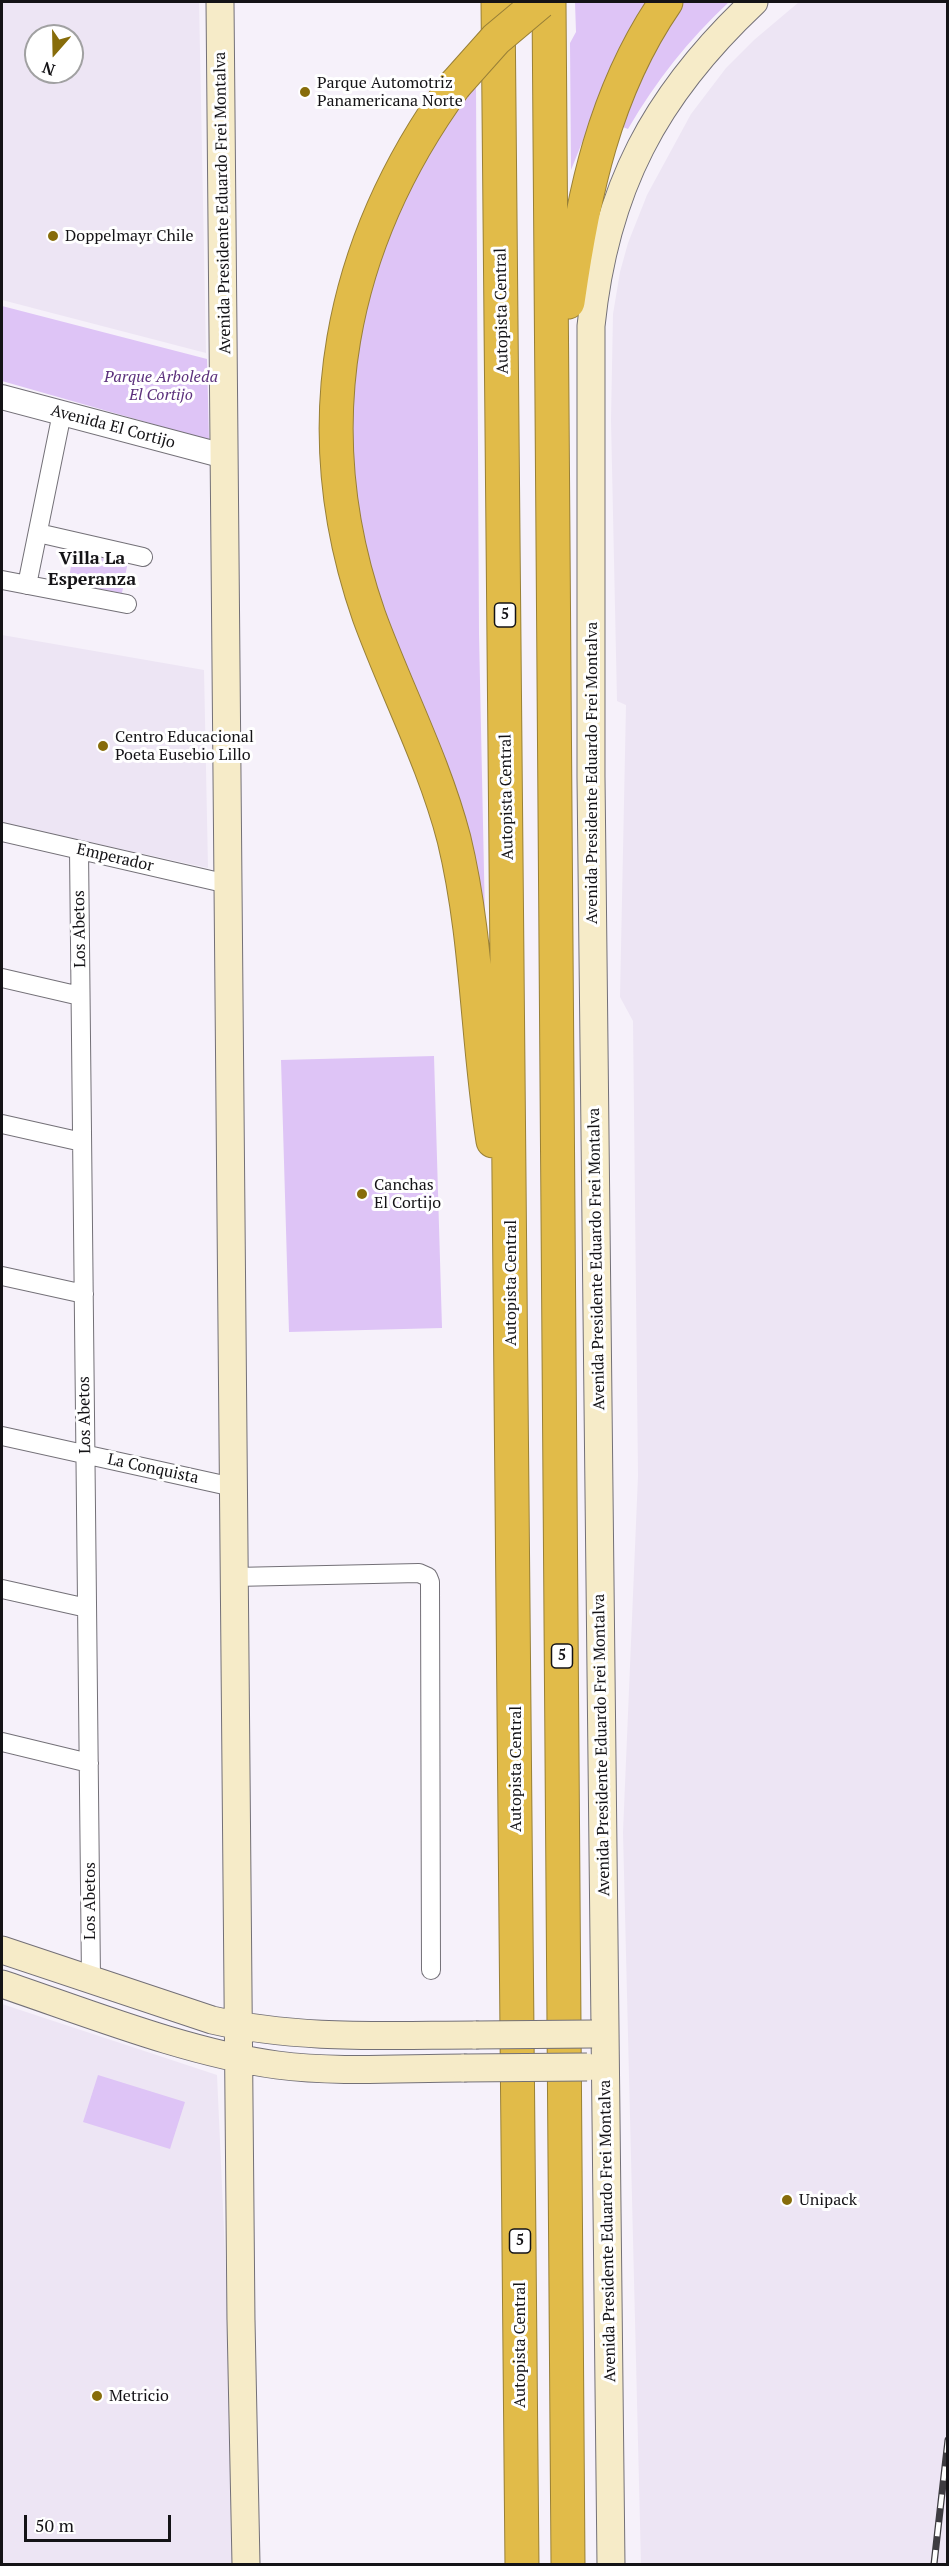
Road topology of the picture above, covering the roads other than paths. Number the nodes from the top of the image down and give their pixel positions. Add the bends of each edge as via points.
1 (220, 2) edge
2 (498, 2) edge
3 (540, 2) edge
4 (549, 2) edge
5 (666, 2) edge
6 (754, 2) edge
7 (2, 397) edge
8 (62, 413) junction
9 (553, 431) junction
10 (224, 456) junction
11 (38, 533) junction
12 (142, 557) dead end
13 (2, 580) edge
14 (27, 585) junction
15 (127, 603) dead end
16 (2, 832) edge
17 (79, 850) junction
18 (228, 884) junction
19 (2, 978) edge
20 (80, 996) junction
21 (2, 1124) edge
22 (82, 1142) junction
23 (511, 1227) junction
24 (2, 1276) edge
25 (84, 1294) junction
26 (2, 1436) edge
27 (86, 1454) junction
28 (233, 1487) junction
29 (234, 1577) junction
30 (2, 1589) edge
31 (87, 1608) junction
32 (2, 1742) edge
33 (89, 1763) junction
34 (2, 1950) edge
35 (430, 1970) dead end
36 (91, 1979) junction
37 (2, 1984) edge
38 (239, 2026) junction
39 (599, 2034) junction
40 (239, 2058) junction
41 (597, 2067) junction
42 (246, 2565) edge
43 (522, 2565) edge
44 (568, 2565) edge
45 (612, 2565) edge

1 - 10 main road, Avenida Presidente Eduardo Frei Montalva
2 - 23 highway, Autopista Central / 5
3 - 23 highway, bridge via 496,39 455,85 409,154 376,222 344,330 336,441 346,534 356,576 453,837 474,950 488,1105
4 - 9 highway, 5
5 - 9 highway via 641,41 624,78 588,181
6 - 39 main road, Avenida Presidente Eduardo Frei Montalva via 686,73 645,138 608,232 591,326
7 - 8 street, Avenida El Cortijo
8 - 10 street, Avenida El Cortijo
8 - 11 street
9 - 44 highway, 5
10 - 18 main road, Avenida Presidente Eduardo Frei Montalva
11 - 12 street
11 - 14 street
13 - 14 street
14 - 15 street
16 - 17 street, Emperador
17 - 18 street, Emperador
17 - 20 street, Los Abetos
18 - 28 main road, Avenida Presidente Eduardo Frei Montalva
19 - 20 street
20 - 22 street, Los Abetos
21 - 22 street
22 - 25 street, Los Abetos
23 - 43 highway, Autopista Central / 5
24 - 25 street
25 - 27 street, Los Abetos
26 - 27 street, La Conquista
27 - 28 street, La Conquista
27 - 31 street, Los Abetos
28 - 29 main road, Avenida Presidente Eduardo Frei Montalva
29 - 35 street via 428,1577
29 - 38 main road, Avenida Presidente Eduardo Frei Montalva
30 - 31 street
31 - 33 street, Los Abetos
32 - 33 street
33 - 36 street, Los Abetos
34 - 36 main road
36 - 38 main road
37 - 40 main road
38 - 39 main road, bridge via 347,2035
38 - 40 main road, Avenida Presidente Eduardo Frei Montalva
39 - 41 main road, Avenida Presidente Eduardo Frei Montalva
40 - 41 main road, bridge via 306,2067
40 - 42 main road, Avenida Presidente Eduardo Frei Montalva
41 - 45 main road, Avenida Presidente Eduardo Frei Montalva

